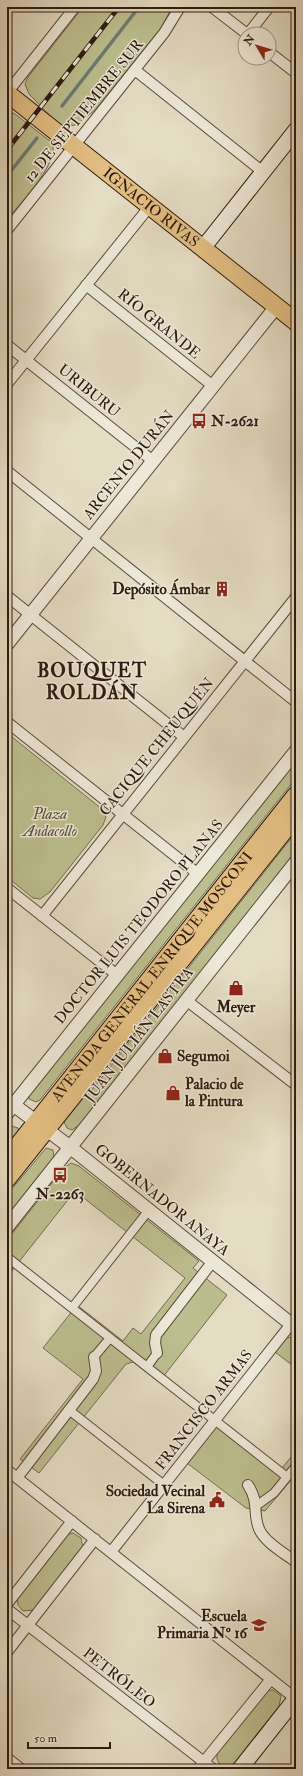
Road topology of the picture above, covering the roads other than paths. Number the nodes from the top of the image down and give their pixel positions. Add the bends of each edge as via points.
1 (75, 7) edge
2 (180, 7) edge
3 (212, 7) edge
4 (269, 7) edge
5 (237, 26) edge
6 (254, 26) edge
7 (277, 58) edge
8 (135, 70) junction
9 (296, 73) edge
10 (7, 93) edge
11 (296, 130) edge
12 (74, 146) junction
13 (263, 172) junction
14 (150, 206) junction
15 (7, 230) edge
16 (202, 248) junction
17 (86, 285) junction
18 (276, 307) junction
19 (296, 322) edge
20 (7, 344) edge
21 (26, 360) junction
22 (7, 384) edge
23 (213, 386) junction
24 (153, 461) junction
25 (7, 471) edge
26 (91, 538) junction
27 (7, 596) edge
28 (296, 597) edge
29 (30, 615) junction
30 (7, 644) edge
31 (245, 661) junction
32 (296, 702) edge
33 (7, 722) edge
34 (184, 737) junction
35 (296, 751) edge
36 (296, 794) edge
37 (123, 814) junction
38 (296, 816) edge
39 (296, 862) edge
40 (198, 874) junction
41 (7, 888) edge
42 (42, 916) junction
43 (117, 976) junction
44 (186, 1000) junction
45 (296, 1085) edge
46 (9, 1106) edge
47 (41, 1126) junction
48 (70, 1147) junction
49 (7, 1158) edge
50 (7, 1179) edge
51 (149, 1210) junction
52 (7, 1227) edge
53 (7, 1256) edge
54 (213, 1261) junction
55 (72, 1308) junction
56 (293, 1326) edge
57 (110, 1338) junction
58 (157, 1353) joint
59 (94, 1357) joint
60 (147, 1367) junction
61 (69, 1410) junction
62 (215, 1420) junction
63 (296, 1466) edge
64 (7, 1470) edge
65 (287, 1477) junction
66 (16, 1478) junction
67 (164, 1485) junction
68 (248, 1485) dead end
69 (256, 1506) junction
70 (72, 1521) junction
71 (95, 1539) junction
72 (111, 1552) junction
73 (296, 1562) edge
74 (7, 1604) edge
75 (7, 1609) edge
76 (28, 1625) junction
77 (7, 1652) edge
78 (271, 1678) junction
79 (296, 1698) edge
80 (7, 1758) edge
81 (201, 1766) edge
82 (21, 1769) edge
83 (213, 1769) edge
84 (240, 1769) edge

1 - 10 street
2 - 8 street, 12 DE SEPTIEMBRE SUR via 170,26
3 - 5 street
4 - 6 street
7 - 9 street
8 - 12 street, 12 DE SEPTIEMBRE SUR
8 - 13 street
10 - 12 main road, IGNACIO RIVAS
11 - 13 main road
12 - 14 main road, IGNACIO RIVAS
12 - 15 street, 12 DE SEPTIEMBRE SUR
13 - 16 main road
14 - 16 main road, IGNACIO RIVAS
14 - 17 street
16 - 18 main road, IGNACIO RIVAS
17 - 21 street
17 - 23 street, RÍO GRANDE
18 - 19 main road, IGNACIO RIVAS
18 - 23 street, ARCENIO DURÁN
20 - 21 street, URIBURU
21 - 22 street
21 - 24 street, URIBURU
23 - 24 street, ARCENIO DURÁN
24 - 26 street, ARCENIO DURÁN
25 - 26 street
26 - 29 street, ARCENIO DURÁN
26 - 31 street
27 - 29 street
28 - 31 street, CACIQUE CHEUQUÉN
29 - 30 street, ARCENIO DURÁN
29 - 34 street
31 - 32 street
31 - 34 street, CACIQUE CHEUQUÉN
33 - 37 street
34 - 37 street, CACIQUE CHEUQUÉN
35 - 40 street, DOCTOR LUIS TEODORO PLANAS
36 - 47 main road, AVENIDA GENERAL ENRIQUE MOSCONI
37 - 40 street
37 - 42 street, CACIQUE CHEUQUÉN
38 - 47 main road, AVENIDA GENERAL ENRIQUE MOSCONI
39 - 44 street, JUAN JULIÁN LASTRA
40 - 43 street, DOCTOR LUIS TEODORO PLANAS
41 - 42 street
42 - 43 street
43 - 46 street, DOCTOR LUIS TEODORO PLANAS
44 - 45 street
44 - 48 street, JUAN JULIÁN LASTRA
46 - 47 street, GOBERNADOR ANAYA
47 - 48 street, GOBERNADOR ANAYA
47 - 49 main road, AVENIDA GENERAL ENRIQUE MOSCONI
47 - 50 main road, AVENIDA GENERAL ENRIQUE MOSCONI
48 - 51 street, GOBERNADOR ANAYA
48 - 52 street, JUAN JULIÁN LASTRA
51 - 54 street, GOBERNADOR ANAYA
51 - 55 street
53 - 55 street
54 - 56 street, GOBERNADOR ANAYA
54 - 58 street via 156,1335
55 - 57 street
56 - 62 street, FRANCISCO ARMAS
57 - 59 street
57 - 60 street
58 - 60 street
59 - 61 street via 95,1375
60 - 62 street
61 - 66 street
61 - 67 street
62 - 65 street
62 - 67 street, FRANCISCO ARMAS
63 - 65 street
64 - 66 street
65 - 69 street via 274,1493
66 - 70 street
67 - 72 street, FRANCISCO ARMAS
68 - 69 street
69 - 73 street via 260,1531
70 - 71 street
70 - 74 street
71 - 72 street
71 - 76 street
72 - 78 street
75 - 76 street, PETRÓLEO
76 - 77 street
76 - 81 street, PETRÓLEO
78 - 79 street
78 - 81 street
79 - 84 main road
80 - 82 street
81 - 83 street, PETRÓLEO

